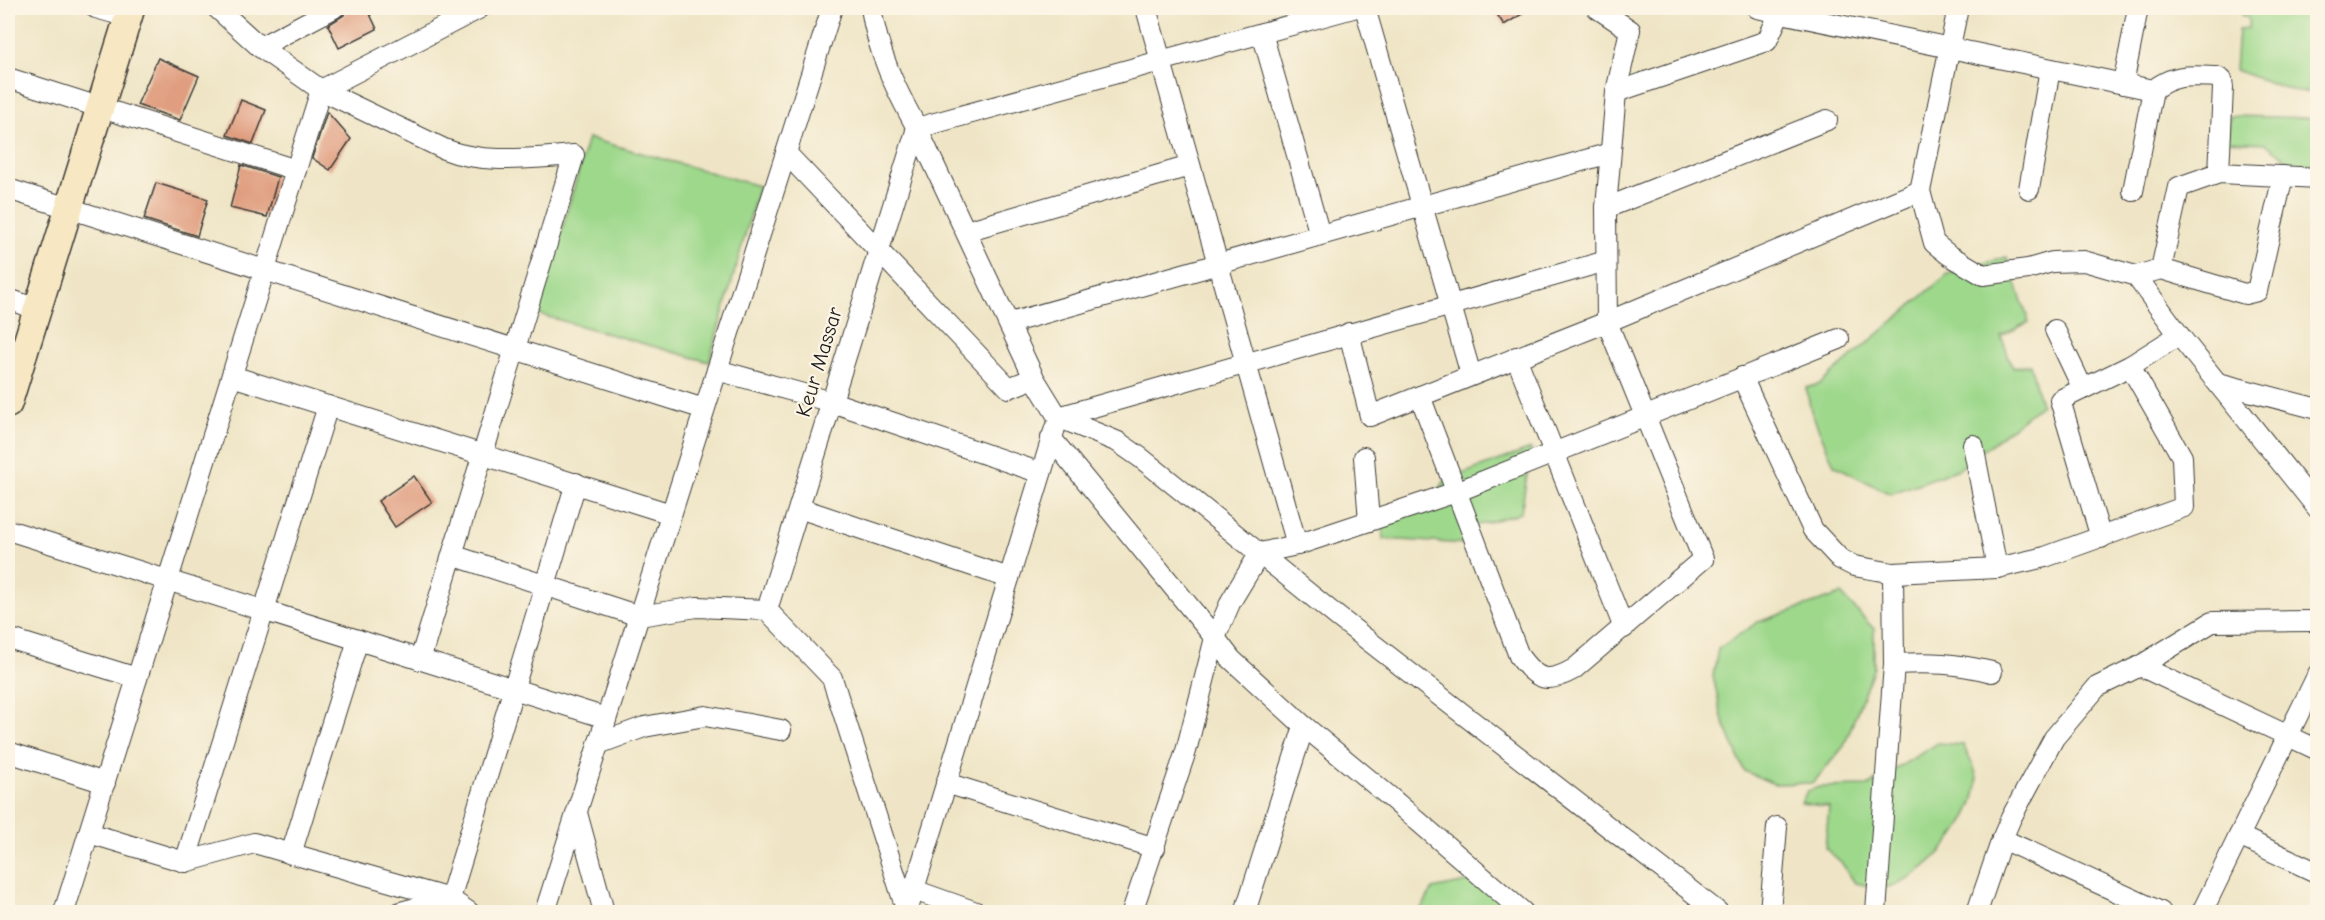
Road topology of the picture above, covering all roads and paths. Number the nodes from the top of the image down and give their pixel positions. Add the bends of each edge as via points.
1 (96, 8) edge
2 (217, 8) edge
3 (334, 8) edge
4 (480, 8) edge
5 (832, 8) edge
6 (871, 8) edge
7 (1146, 8) edge
8 (1353, 8) edge
9 (1365, 8) edge
10 (1596, 8) edge
11 (1756, 8) edge
12 (1958, 8) edge
13 (2139, 8) edge
14 (129, 12) edge
15 (1780, 12) junction
16 (1262, 33) junction
17 (260, 47) junction
18 (1949, 48) junction
19 (1161, 61) junction
20 (2050, 69) junction
21 (8, 78) edge
22 (2123, 84) junction
23 (321, 90) junction
24 (2153, 90) junction
25 (1616, 92) junction
26 (100, 107) junction
27 (1827, 120) dead end
28 (917, 128) junction
29 (786, 153) junction
30 (1610, 153) junction
31 (1190, 166) junction
32 (296, 170) junction
33 (2219, 173) junction
34 (2283, 176) junction
35 (2318, 178) edge
36 (8, 189) edge
37 (2029, 189) dead end
38 (1920, 191) junction
39 (2133, 192) dead end
40 (1422, 205) junction
41 (68, 208) junction
42 (1606, 208) junction
43 (966, 231) junction
44 (1320, 235) junction
45 (879, 251) junction
46 (1606, 261) junction
47 (1218, 264) junction
48 (2161, 269) junction
49 (265, 270) junction
50 (2136, 276) junction
51 (8, 299) edge
52 (1450, 304) junction
53 (37, 309) junction
54 (1607, 322) junction
55 (1010, 323) junction
56 (2055, 330) dead end
57 (1349, 333) junction
58 (2179, 335) junction
59 (1839, 339) dead end
60 (515, 349) junction
61 (1516, 357) junction
62 (1245, 363) junction
63 (2130, 366) junction
64 (717, 370) junction
65 (1471, 375) junction
66 (232, 376) junction
67 (1742, 377) junction
68 (1034, 378) junction
69 (2218, 383) junction
70 (2083, 389) junction
71 (1420, 396) junction
72 (832, 402) junction
73 (8, 404) edge
74 (328, 406) junction
75 (704, 409) junction
76 (2318, 409) edge
77 (1645, 416) junction
78 (1058, 417) junction
79 (1051, 438) junction
80 (1973, 445) dead end
81 (1554, 453) junction
82 (483, 454) junction
83 (1364, 457) dead end
84 (1041, 473) junction
85 (576, 483) junction
86 (1456, 492) junction
87 (799, 508) junction
88 (2318, 509) edge
89 (671, 514) junction
90 (1369, 521) junction
91 (8, 530) edge
92 (2102, 538) junction
93 (1296, 545) junction
94 (1260, 553) junction
95 (452, 555) junction
96 (1997, 568) junction
97 (1893, 573) junction
98 (1009, 578) junction
99 (168, 581) junction
100 (544, 586) junction
101 (767, 610) junction
102 (263, 611) junction
103 (639, 616) junction
104 (2318, 621) edge
105 (1624, 628) junction
106 (8, 638) edge
107 (1215, 638) junction
108 (358, 640) junction
109 (420, 660) junction
110 (1894, 664) junction
111 (2140, 666) junction
112 (1992, 672) dead end
113 (2318, 674) edge
114 (137, 678) junction
115 (513, 689) junction
116 (606, 718) junction
117 (1304, 726) junction
118 (781, 730) dead end
119 (2288, 736) junction
120 (598, 744) junction
121 (2318, 750) edge
122 (8, 752) edge
123 (105, 783) junction
124 (946, 783) junction
125 (576, 813) junction
126 (1777, 827) dead end
127 (89, 833) junction
128 (2239, 836) junction
129 (2002, 839) junction
130 (1155, 848) junction
131 (291, 854) junction
132 (185, 862) junction
133 (2318, 873) edge
134 (914, 890) junction
135 (450, 899) junction
136 (64, 912) edge
137 (401, 912) edge
138 (469, 912) edge
139 (545, 912) edge
140 (604, 912) edge
141 (976, 912) edge
142 (1132, 912) edge
143 (1245, 912) edge
144 (1523, 912) edge
145 (1718, 912) edge
146 (1770, 912) edge
147 (1876, 912) edge
148 (1977, 912) edge
149 (2161, 912) edge
150 (2202, 912) edge

1 - 14 street
2 - 17 street
3 - 17 street
4 - 23 street
5 - 29 street
6 - 28 street via 876,37 895,88
7 - 19 street
8 - 16 street
9 - 40 street
10 - 25 street via 1630,30
11 - 15 street
12 - 18 street
13 - 22 street
14 - 26 street
15 - 18 street
15 - 25 street via 1767,41
16 - 19 street
16 - 44 street
17 - 23 street
18 - 20 street
18 - 38 street
19 - 28 street
19 - 31 street
20 - 22 street
20 - 37 street
21 - 26 street
22 - 24 street
23 - 32 street
23 - 60 street via 454,153 513,159 574,155
24 - 33 street via 2180,76 2222,80
24 - 39 street
25 - 30 street
26 - 32 street
26 - 41 street
27 - 42 street
28 - 43 street
28 - 45 street, Keur Massar
29 - 45 street
29 - 64 street
30 - 40 street
30 - 42 street
31 - 43 street
31 - 47 street
32 - 49 street
33 - 34 street
33 - 48 street via 2179,187
34 - 35 street
34 - 48 street via 2257,291 2246,294
36 - 41 street
38 - 50 street via 1934,243 1983,275 2052,262 2084,261
38 - 54 street
40 - 44 street
40 - 52 street
41 - 49 street
41 - 53 street
42 - 46 street
43 - 55 street
44 - 47 street
45 - 68 street via 1009,388
45 - 72 street, Keur Massar
46 - 52 street
46 - 54 street
47 - 55 street
47 - 62 street
48 - 50 street
49 - 60 street
49 - 66 street
50 - 58 street
51 - 53 street
52 - 57 street
52 - 65 street
53 - 73 street
54 - 61 street
54 - 77 street
55 - 68 street
56 - 70 street
57 - 62 street
57 - 71 street via 1370,416
58 - 63 street
58 - 69 street
59 - 67 street
60 - 75 street
60 - 82 street
61 - 65 street
61 - 81 street
62 - 78 street
62 - 93 street
63 - 70 street
63 - 92 street via 2182,457 2184,507
64 - 72 street
64 - 75 street
65 - 71 street
66 - 74 street
66 - 99 street
67 - 77 street
67 - 97 street via 1814,530 1840,559 1854,566
68 - 78 street
69 - 76 street
69 - 88 street
70 - 92 street via 2060,400
71 - 86 street
72 - 84 street
72 - 87 street, Keur Massar
74 - 82 street
74 - 102 street
75 - 89 street
77 - 81 street
77 - 105 street via 1703,560
78 - 79 street
78 - 94 street via 1118,442
79 - 84 street
79 - 107 street
80 - 96 street
81 - 86 street
81 - 105 street
82 - 85 street
82 - 95 street
83 - 90 street
84 - 98 street
85 - 89 street
85 - 100 street
86 - 90 street
86 - 105 street via 1519,656 1530,672 1548,680 1557,679
87 - 98 street
87 - 101 street, Keur Massar
89 - 103 street
90 - 93 street
91 - 99 street
92 - 96 street
93 - 94 street
94 - 107 street via 1231,601
94 - 145 street
95 - 100 street
95 - 109 street
96 - 97 street
97 - 110 street
98 - 124 street
99 - 102 street
99 - 114 street
100 - 103 street
100 - 115 street
101 - 103 street via 697,607
101 - 134 street via 832,678 907,912
102 - 108 street
102 - 132 street
103 - 116 street
104 - 111 street via 2212,622
106 - 114 street
107 - 117 street via 1230,659
107 - 130 street via 1186,751
108 - 109 street
108 - 131 street
109 - 115 street
110 - 112 street via 1934,662
110 - 147 street
111 - 119 street
111 - 129 street via 2097,687 2055,738
113 - 119 street
114 - 123 street
115 - 116 street
115 - 135 street
116 - 120 street
117 - 143 street
117 - 144 street
118 - 120 street via 705,716 644,727
119 - 121 street
119 - 128 street
120 - 125 street
122 - 123 street
123 - 127 street
124 - 130 street
124 - 134 street
125 - 139 street
125 - 140 street
126 - 146 street
127 - 132 street
127 - 136 street
128 - 133 street
128 - 150 street
129 - 148 street
129 - 149 street
130 - 142 street
131 - 132 street via 254,843
131 - 135 street
134 - 141 street
135 - 137 street
135 - 138 street

